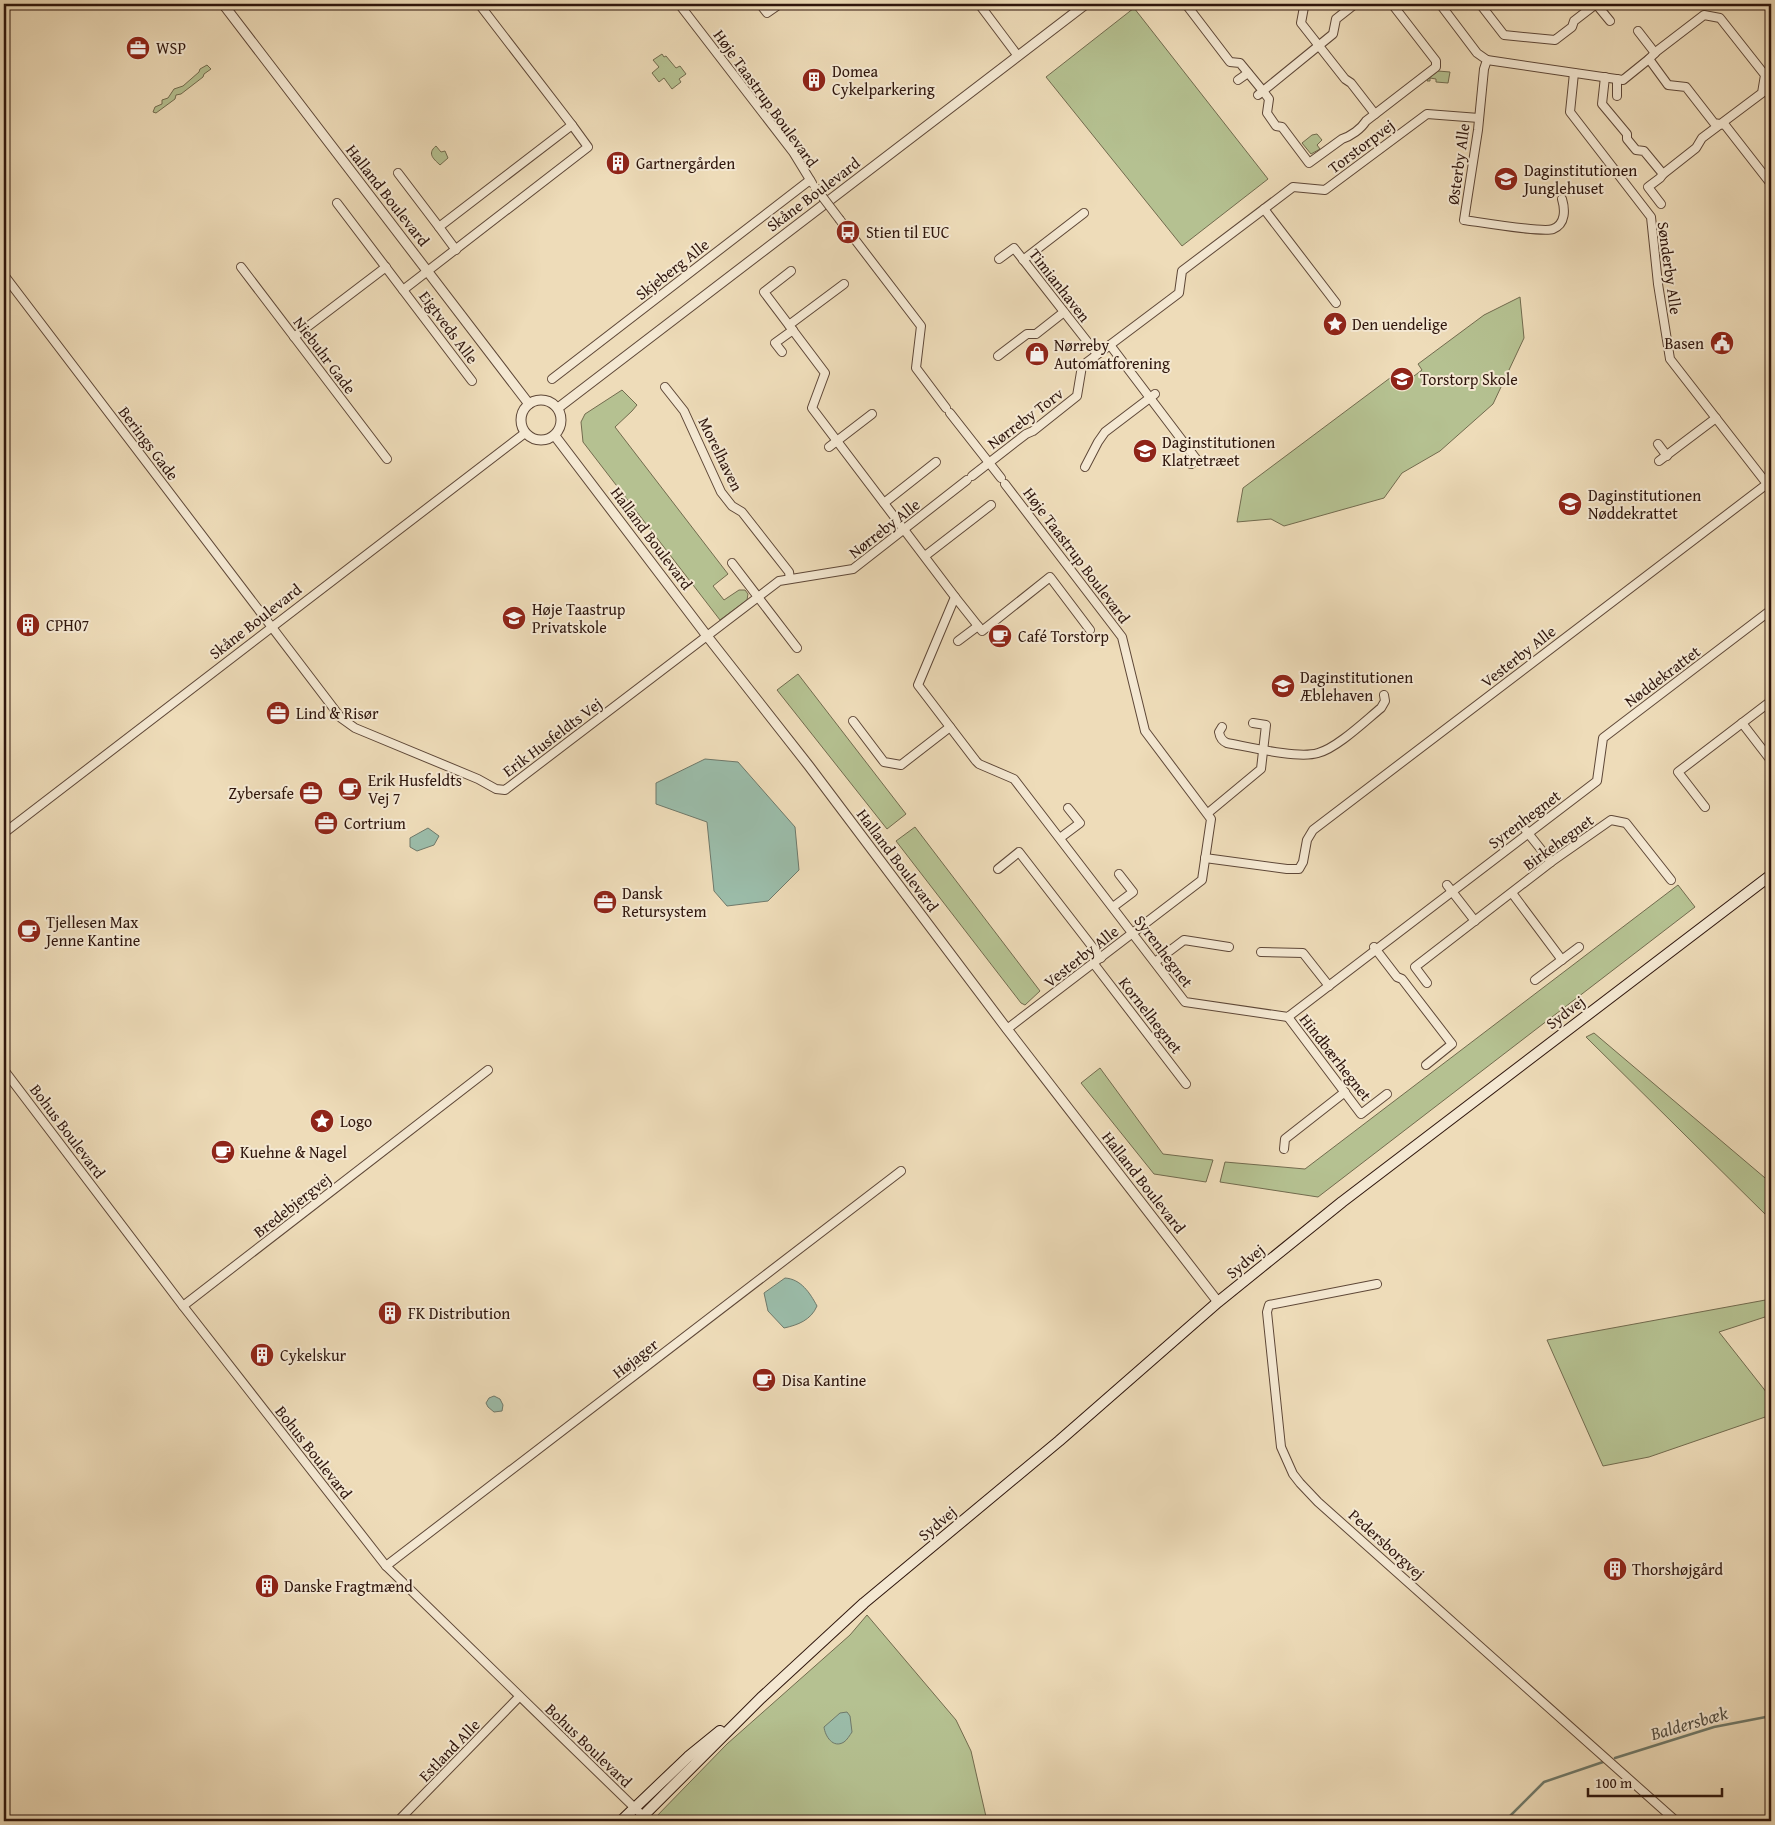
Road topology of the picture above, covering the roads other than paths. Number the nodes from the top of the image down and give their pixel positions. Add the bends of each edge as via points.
1 (223, 4) edge
2 (479, 4) edge
3 (679, 4) edge
4 (760, 4) edge
5 (780, 4) edge
6 (979, 4) edge
7 (1086, 4) edge
8 (1302, 4) edge
9 (1355, 4) edge
10 (1392, 4) edge
11 (1440, 4) edge
12 (1480, 4) edge
13 (1596, 4) edge
14 (1188, 7) dead end
15 (1610, 21) dead end
16 (1638, 31) dead end
17 (1318, 45) junction
18 (1018, 56) junction
19 (1652, 56) junction
20 (1487, 60) junction
21 (1574, 72) junction
22 (1248, 73) junction
23 (1605, 78) junction
24 (1617, 79) junction
25 (1238, 80) dead end
26 (1260, 93) junction
27 (1618, 96) dead end
28 (1375, 114) junction
29 (1479, 118) junction
30 (1720, 124) junction
31 (572, 125) junction
32 (398, 173) dead end
33 (1663, 174) junction
34 (812, 184) junction
35 (1771, 184) edge
36 (1562, 199) dead end
37 (337, 203) dead end
38 (1661, 204) dead end
39 (1264, 209) junction
40 (1084, 213) dead end
41 (439, 227) junction
42 (1771, 247) edge
43 (456, 250) junction
44 (1771, 252) edge
45 (999, 260) dead end
46 (1023, 260) junction
47 (241, 267) dead end
48 (386, 267) junction
49 (791, 271) dead end
50 (428, 272) junction
51 (4, 275) edge
52 (844, 284) dead end
53 (404, 290) junction
54 (1336, 303) dead end
55 (1064, 312) junction
56 (791, 327) junction
57 (294, 337) junction
58 (1110, 345) junction
59 (782, 352) dead end
60 (1097, 354) junction
61 (998, 356) dead end
62 (1082, 366) joint
63 (552, 379) dead end
64 (472, 381) dead end
65 (665, 386) dead end
66 (1152, 396) junction
67 (529, 404) junction
68 (558, 408) junction
69 (872, 414) dead end
70 (1716, 418) junction
71 (524, 433) junction
72 (555, 436) junction
73 (837, 441) junction
74 (1658, 444) dead end
75 (829, 447) dead end
76 (1667, 456) junction
77 (387, 459) dead end
78 (1659, 461) dead end
79 (936, 462) dead end
80 (989, 463) junction
81 (1191, 464) dead end
82 (1085, 467) dead end
83 (1769, 486) edge
84 (884, 503) junction
85 (991, 505) dead end
86 (904, 529) junction
87 (925, 556) junction
88 (732, 563) dead end
89 (790, 579) junction
90 (955, 596) junction
91 (758, 597) junction
92 (1771, 610) edge
93 (978, 626) junction
94 (273, 627) junction
95 (1090, 630) dead end
96 (707, 636) junction
97 (958, 641) dead end
98 (797, 648) dead end
99 (1384, 696) dead end
100 (1771, 701) edge
101 (853, 721) dead end
102 (1253, 722) dead end
103 (1742, 723) junction
104 (950, 727) junction
105 (1222, 727) dead end
106 (1264, 750) junction
107 (1770, 758) dead end
108 (1597, 781) joint
109 (1706, 807) dead end
110 (1068, 808) dead end
111 (1208, 813) junction
112 (1526, 830) junction
113 (4, 833) edge
114 (1060, 838) junction
115 (1205, 858) junction
116 (1551, 862) junction
117 (998, 869) dead end
118 (1119, 874) dead end
119 (1771, 874) edge
120 (1671, 880) dead end
121 (1449, 888) junction
122 (1512, 893) junction
123 (1113, 906) junction
124 (1475, 921) junction
125 (1133, 933) junction
126 (1229, 947) dead end
127 (1374, 947) junction
128 (1579, 947) dead end
129 (1261, 952) dead end
130 (1101, 958) junction
131 (1562, 960) junction
132 (1155, 962) junction
133 (1094, 964) junction
134 (1535, 980) dead end
135 (1427, 983) dead end
136 (1329, 986) junction
137 (1288, 1017) junction
138 (1008, 1030) junction
139 (1426, 1064) dead end
140 (4, 1070) edge
141 (488, 1070) dead end
142 (1186, 1084) dead end
143 (1345, 1092) junction
144 (1387, 1094) dead end
145 (1284, 1149) dead end
146 (901, 1171) dead end
147 (1377, 1284) dead end
148 (1218, 1302) junction
149 (183, 1306) junction
150 (386, 1566) junction
151 (519, 1697) junction
152 (760, 1698) junction
153 (634, 1808) junction
154 (640, 1818) edge
155 (398, 1821) edge
156 (622, 1821) edge
157 (1676, 1821) edge

1 - 50 street, Halland Boulevard
2 - 31 street
3 - 34 street, Høje Taastrup Boulevard via 792,152
4 - 5 street via 767,13
6 - 18 street
7 - 18 street, Skåne Boulevard
8 - 17 street via 1301,23
9 - 17 street via 1336,19 1333,34
10 - 28 street via 1436,61 1436,67
11 - 20 street via 1477,52
12 - 13 street via 1504,35 1555,40
13 - 15 street
14 - 22 street via 1230,62 1240,63
16 - 19 street
17 - 26 street
17 - 28 street
18 - 68 street, Skåne Boulevard
19 - 24 street via 1622,80
19 - 30 street via 1668,84 1686,87 1714,123
19 - 30 street via 1704,15 1720,18 1765,75 1762,93
20 - 21 street
20 - 29 street, Østerby Alle
21 - 23 street
21 - 70 street, Sønderby Alle via 1570,112 1650,217 1670,359
22 - 25 street
22 - 26 street
23 - 24 street
23 - 33 street via 1602,104 1636,150 1644,151
24 - 27 street
26 - 28 street via 1269,99 1267,113 1276,126 1282,127 1309,164
29 - 36 street, Østerby Alle via 1464,220 1552,229 1563,219 1565,207
29 - 39 street, Torstorpvej via 1426,114 1324,190 1293,187
30 - 33 street
30 - 35 street via 1725,125
31 - 41 street
31 - 43 street via 588,147
32 - 41 street
33 - 38 street via 1648,187
34 - 63 street, Skjeberg Alle
34 - 80 street, Høje Taastrup Boulevard, bridge via 921,326 916,368
37 - 48 street, Eigtveds Alle
39 - 54 street
39 - 58 street, Torstorpvej via 1182,271 1179,293
40 - 46 street
41 - 43 street
42 - 44 street
43 - 50 street
45 - 46 street, Timianhaven via 1014,248
46 - 55 street, Timianhaven
47 - 57 street, Niebuhr Gade
48 - 53 street, Eigtveds Alle
48 - 57 street
49 - 56 street via 764,292
50 - 53 street, Eigtveds Alle
50 - 67 street, Halland Boulevard
51 - 94 street, Berings Gade
52 - 56 street
53 - 64 street, Eigtveds Alle
55 - 60 street, Timianhaven
55 - 61 street via 1036,334 1027,334
56 - 59 street via 775,343
56 - 73 street via 825,373 812,408 824,419
57 - 77 street, Niebuhr Gade
58 - 60 street, Torstorpvej
58 - 66 street
60 - 62 street, Torstorpvej
62 - 80 street, Nørreby Torv via 1077,396
65 - 89 street, Morelhaven via 684,411 721,492 732,506 742,512 789,572
66 - 81 street via 1197,460
66 - 82 street via 1106,432
67 - 68 street via 546,400
67 - 71 street via 522,414
68 - 72 street via 562,422
69 - 73 street
70 - 76 street
70 - 83 street, Sønderby Alle
71 - 72 street via 539,441
71 - 94 street, Skåne Boulevard
72 - 96 street, Halland Boulevard
73 - 75 street
73 - 84 street
74 - 76 street
76 - 78 street
79 - 84 street
80 - 86 street, Nørreby Alle
80 - 111 street, Høje Taastrup Boulevard via 1122,637 1145,731
83 - 115 street, Vesterby Alle via 1313,830 1299,869
84 - 86 street
85 - 87 street
86 - 87 street
86 - 89 street, Nørreby Alle via 853,569
87 - 90 street
88 - 91 street
89 - 91 street, Nørreby Alle via 779,580
90 - 93 street
90 - 104 street, Syrenhegnet via 918,685
91 - 96 street, Nørreby Alle
91 - 98 street
92 - 108 street, Nøddekrattet via 1603,738
93 - 95 street via 982,632 1050,577
93 - 97 street
94 - 96 street, Erik Husfeldts Vej via 341,718 349,724 478,779 496,790 505,790
94 - 113 street, Skåne Boulevard
96 - 138 street, Halland Boulevard
99 - 106 street via 1381,708 1319,753 1304,755
100 - 103 street
101 - 104 street via 884,762 901,765
102 - 106 street via 1266,725
103 - 107 street
103 - 109 street via 1678,772
104 - 114 street, Syrenhegnet via 979,764 1014,779
105 - 106 street via 1219,732 1223,742
106 - 111 street via 1261,769
108 - 112 street, Syrenhegnet
110 - 114 street via 1080,823
111 - 115 street via 1212,819
112 - 116 street
112 - 121 street, Syrenhegnet
114 - 123 street, Syrenhegnet
115 - 125 street, Vesterby Alle via 1202,880
116 - 120 street, Birkehegnet via 1611,820 1626,823
116 - 122 street, Birkehegnet
117 - 130 street via 1019,852
118 - 123 street via 1133,892
119 - 148 main road, Sydvej via 1342,1202
121 - 124 street
121 - 127 street, Syrenhegnet
122 - 124 street, Birkehegnet
122 - 131 street
123 - 125 street, Syrenhegnet
124 - 135 street, Birkehegnet via 1415,967
125 - 130 street, Vesterby Alle
125 - 132 street, Syrenhegnet
126 - 132 street via 1184,940
127 - 136 street, Syrenhegnet
127 - 139 street via 1452,1044
128 - 131 street
129 - 136 street via 1303,953
130 - 133 street, Vesterby Alle
131 - 134 street
132 - 137 street, Syrenhegnet via 1185,1002
133 - 138 street, Vesterby Alle
133 - 142 street, Kornelhegnet
136 - 137 street, Syrenhegnet
137 - 143 street, Hindbærhegnet
138 - 148 street, Halland Boulevard
140 - 149 street, Bohus Boulevard
141 - 149 street, Bredebjergvej
143 - 144 street, Hindbærhegnet via 1361,1114
143 - 145 street via 1285,1140
146 - 150 street, Højager
147 - 157 street, Pedersborgvej via 1269,1304 1266,1312 1281,1447 1294,1474 1318,1502
148 - 152 main road, Sydvej via 864,1603
149 - 150 street, Bohus Boulevard
150 - 151 street, Bohus Boulevard
151 - 153 street, Bohus Boulevard
151 - 155 street, Estland Alle
152 - 153 main road, Sydvej via 688,1757
152 - 154 main road, Sydvej
153 - 154 street, Bohus Boulevard
153 - 156 main road, Sydvej

